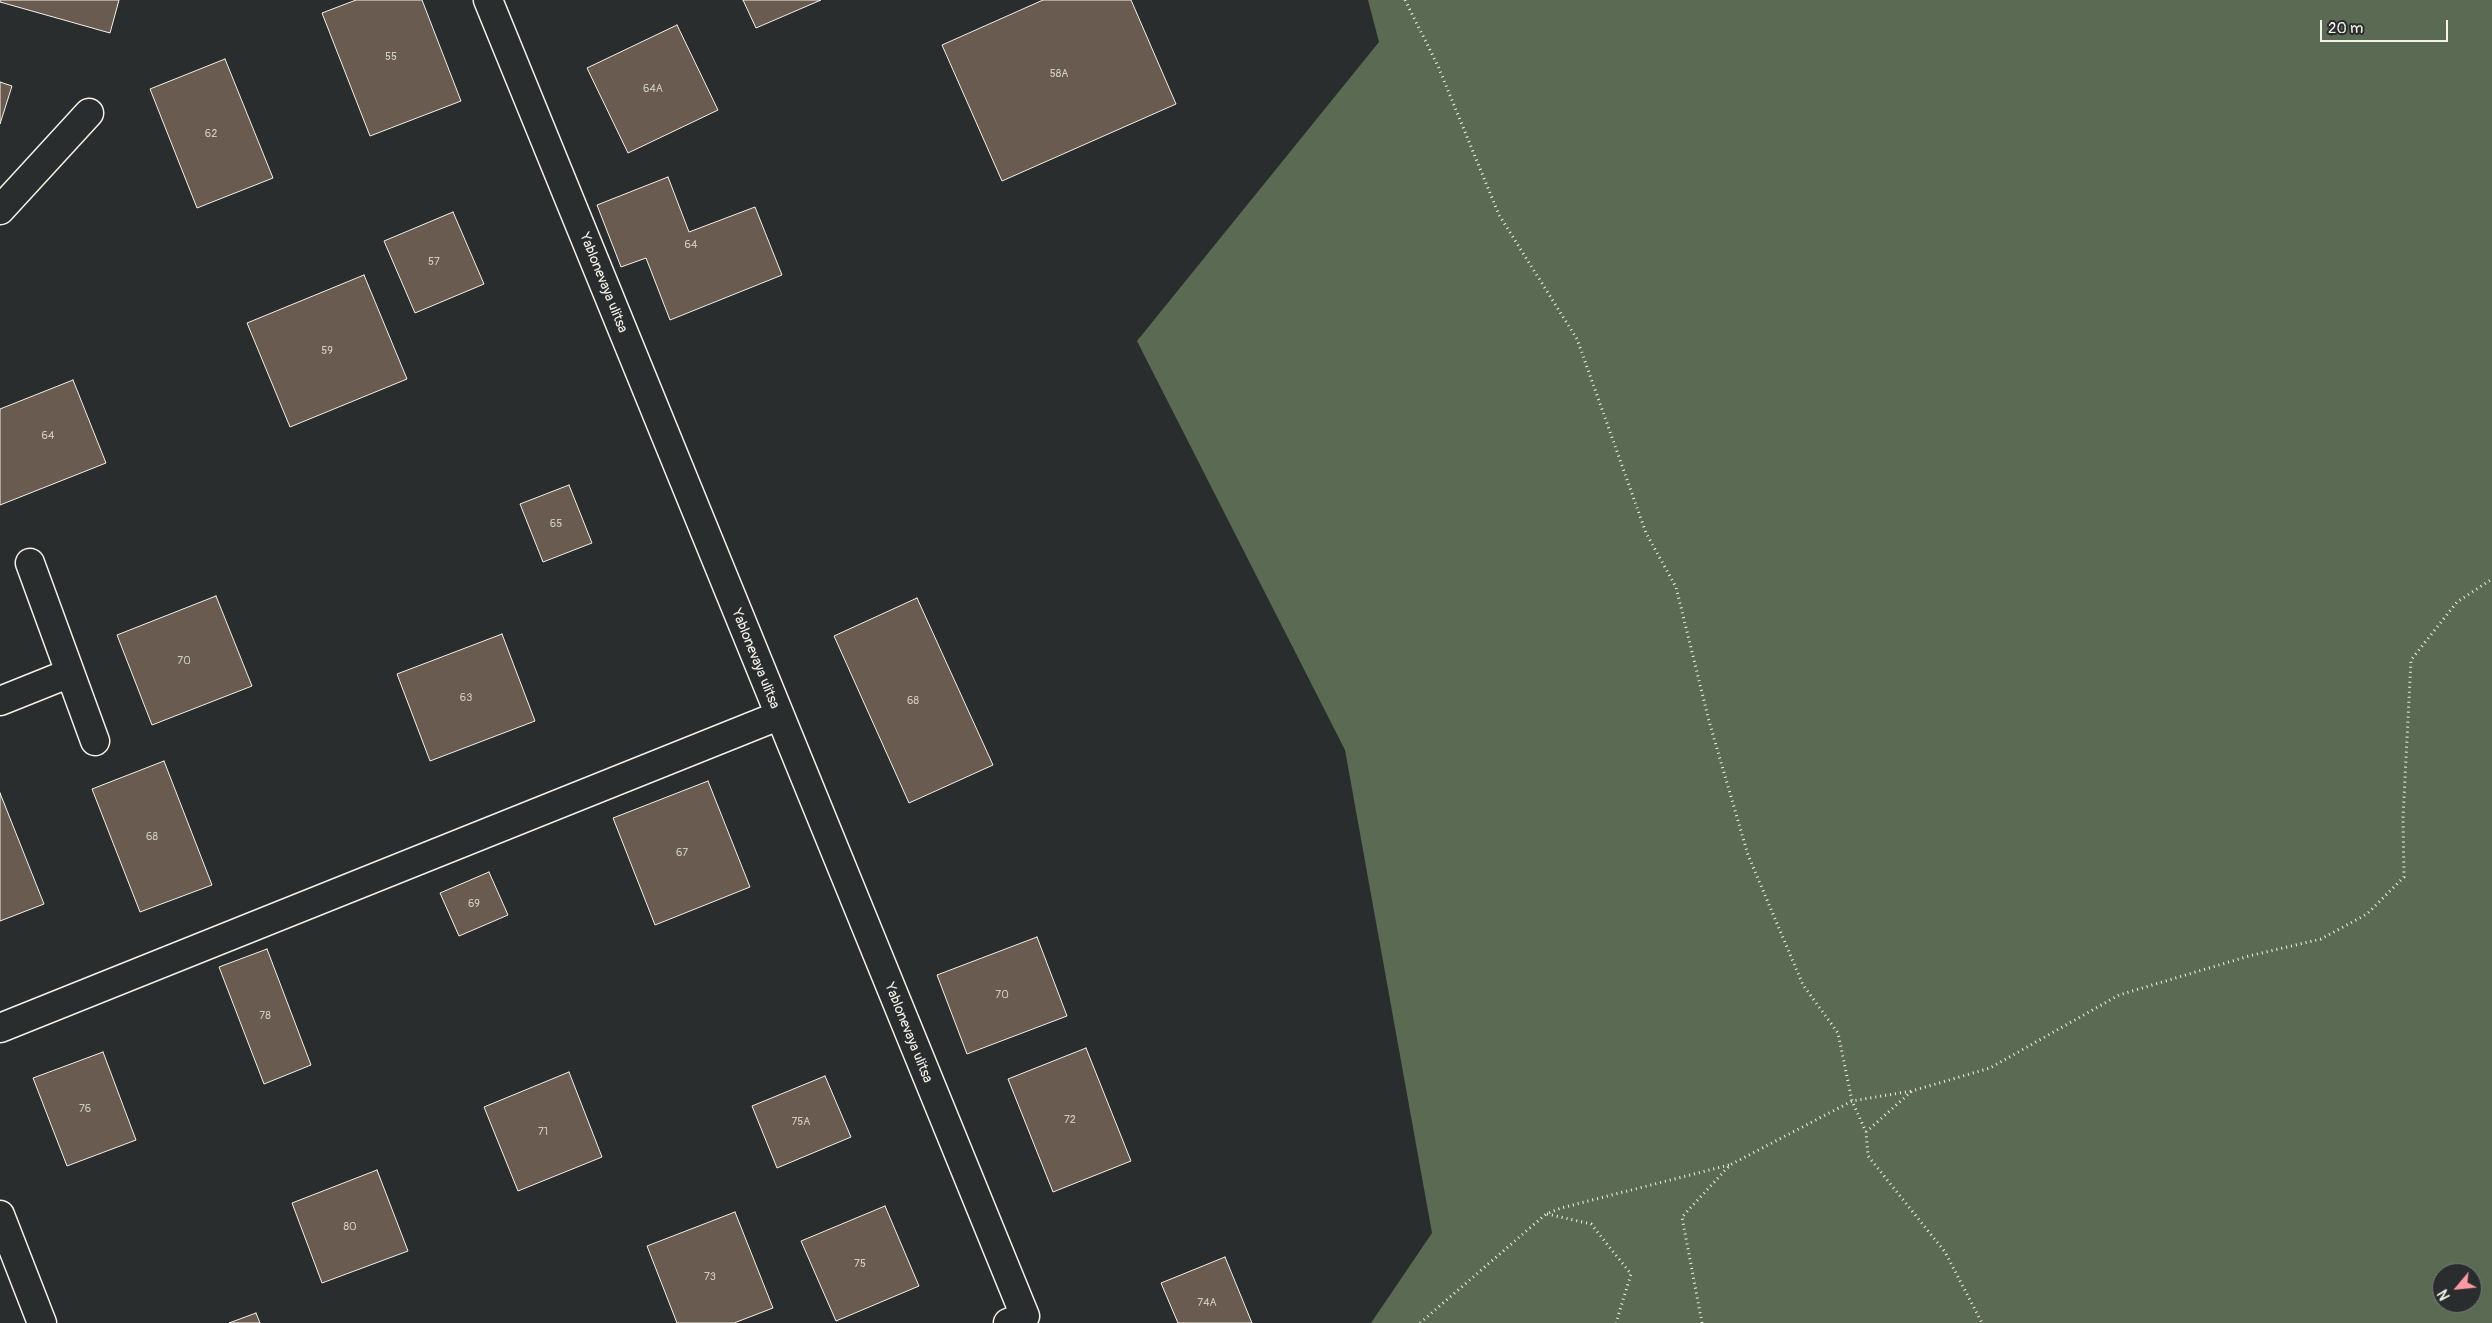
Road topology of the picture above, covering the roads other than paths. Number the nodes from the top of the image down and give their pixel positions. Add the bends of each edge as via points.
1 (488, 0) edge
2 (89, 113) dead end
3 (0, 210) edge
4 (30, 563) dead end
5 (70, 673) junction
6 (0, 701) edge
7 (778, 716) junction
8 (95, 742) dead end
9 (0, 1028) edge
10 (0, 1214) edge
11 (1016, 1320) edge
12 (42, 1323) edge

1 - 7 street, Yablonevaya ulitsa
2 - 3 street
4 - 5 street
5 - 6 street
5 - 8 street
7 - 9 street
7 - 11 street, Yablonevaya ulitsa
10 - 12 street

